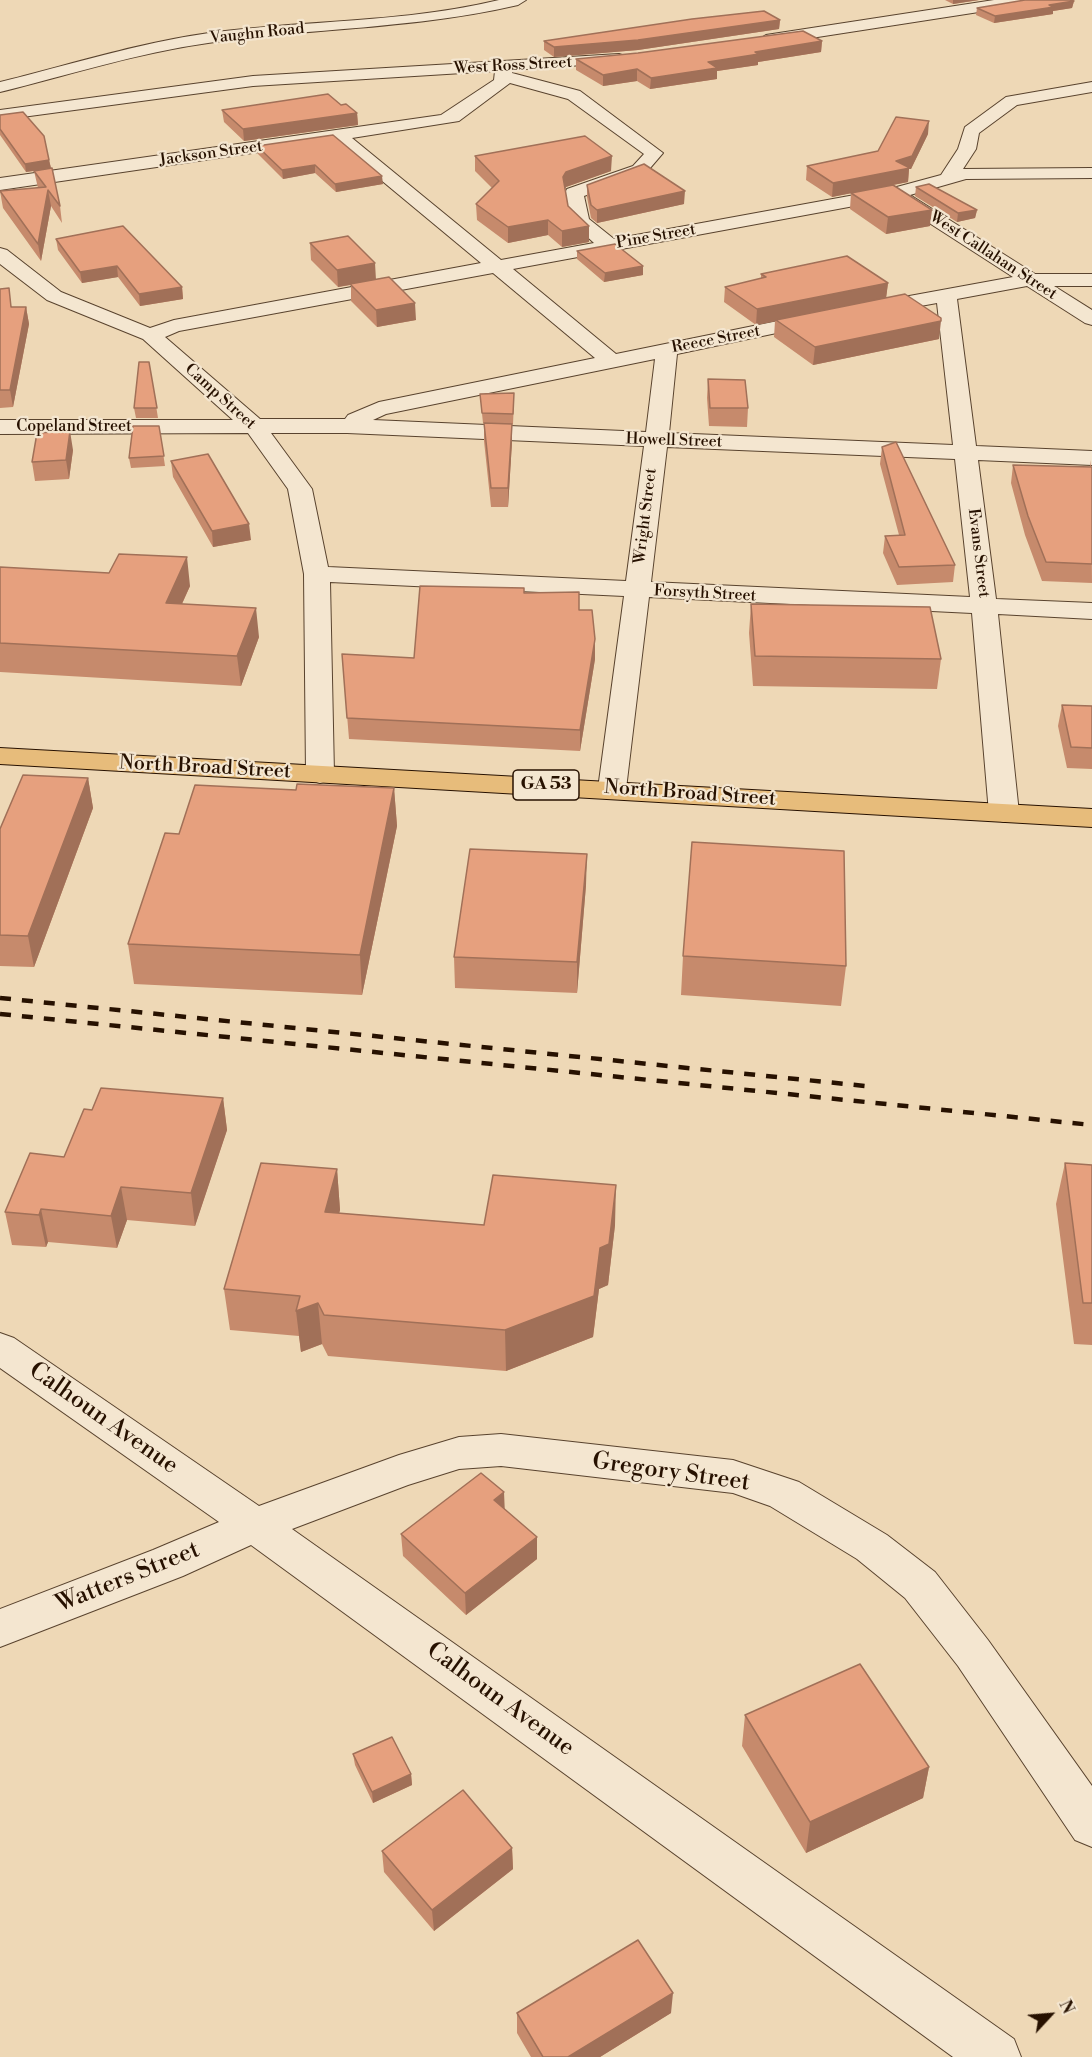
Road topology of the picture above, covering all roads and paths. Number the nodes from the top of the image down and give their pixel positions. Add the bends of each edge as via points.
1 (518, 0) edge
2 (1024, 0) edge
3 (753, 42) edge
4 (638, 57) edge
5 (504, 72) junction
6 (0, 87) edge
7 (1092, 87) edge
8 (0, 115) edge
9 (339, 135) junction
10 (1092, 172) edge
11 (949, 176) junction
12 (0, 184) edge
13 (895, 193) junction
14 (609, 246) junction
15 (0, 254) edge
16 (496, 267) junction
17 (1029, 280) junction
18 (1092, 280) edge
19 (946, 294) junction
20 (1092, 319) edge
21 (150, 335) junction
22 (666, 350) junction
23 (611, 361) junction
24 (347, 426) junction
25 (0, 427) edge
26 (256, 428) junction
27 (656, 440) junction
28 (965, 453) junction
29 (1092, 458) edge
30 (317, 574) junction
31 (636, 591) junction
32 (984, 606) junction
33 (1092, 611) edge
34 (0, 756) edge
35 (320, 774) junction
36 (612, 789) junction
37 (1004, 813) junction
38 (1092, 818) edge
39 (0, 1348) edge
40 (255, 1525) junction
41 (0, 1628) edge
42 (1092, 1825) edge
43 (996, 2057) edge

1 - 6 street, Vaughn Road via 405,19 208,38
2 - 3 street
4 - 5 street, West Ross Street
5 - 8 street, West Ross Street via 253,81
5 - 9 street, Jackson Street via 502,82 453,117
5 - 14 street via 574,95 654,153 639,170 574,193 580,221
7 - 11 street via 1012,101 971,131 967,149
9 - 12 street, Jackson Street
9 - 16 street
10 - 11 street, Pine Street
11 - 13 street, Pine Street
13 - 14 street, Pine Street
13 - 17 street, West Callahan Street
14 - 16 street, Pine Street
15 - 21 street, Camp Street via 54,296
16 - 21 street, Pine Street via 174,326
16 - 23 street
17 - 18 street, Reece Street
17 - 19 street, Reece Street
17 - 20 street, West Callahan Street
19 - 22 street, Reece Street
19 - 28 street, Evans Street
21 - 26 street, Camp Street
22 - 23 street, Reece Street
22 - 27 street, Wright Street
23 - 24 street, Reece Street via 379,409
24 - 26 street, Howell Street
24 - 27 street, Howell Street
25 - 26 street, Copeland Street
26 - 30 street, Camp Street via 300,489
27 - 28 street, Howell Street
27 - 31 street, Wright Street
28 - 29 street, Howell Street
28 - 32 street, Evans Street
30 - 31 street, Forsyth Street
30 - 35 street, Camp Street
31 - 32 street, Forsyth Street
31 - 36 street, Wright Street
32 - 33 street, Forsyth Street
32 - 37 street, Evans Street
34 - 35 main road, North Broad Street / GA 53
35 - 36 main road, North Broad Street / GA 53
36 - 37 main road, North Broad Street / GA 53
37 - 38 main road, North Broad Street / GA 53
39 - 40 street, Calhoun Avenue
40 - 41 street, Watters Street
40 - 42 street, Gregory Street via 399,1471 459,1453 501,1450 733,1477 784,1494 872,1547 920,1585 973,1653
40 - 43 street, Calhoun Avenue

